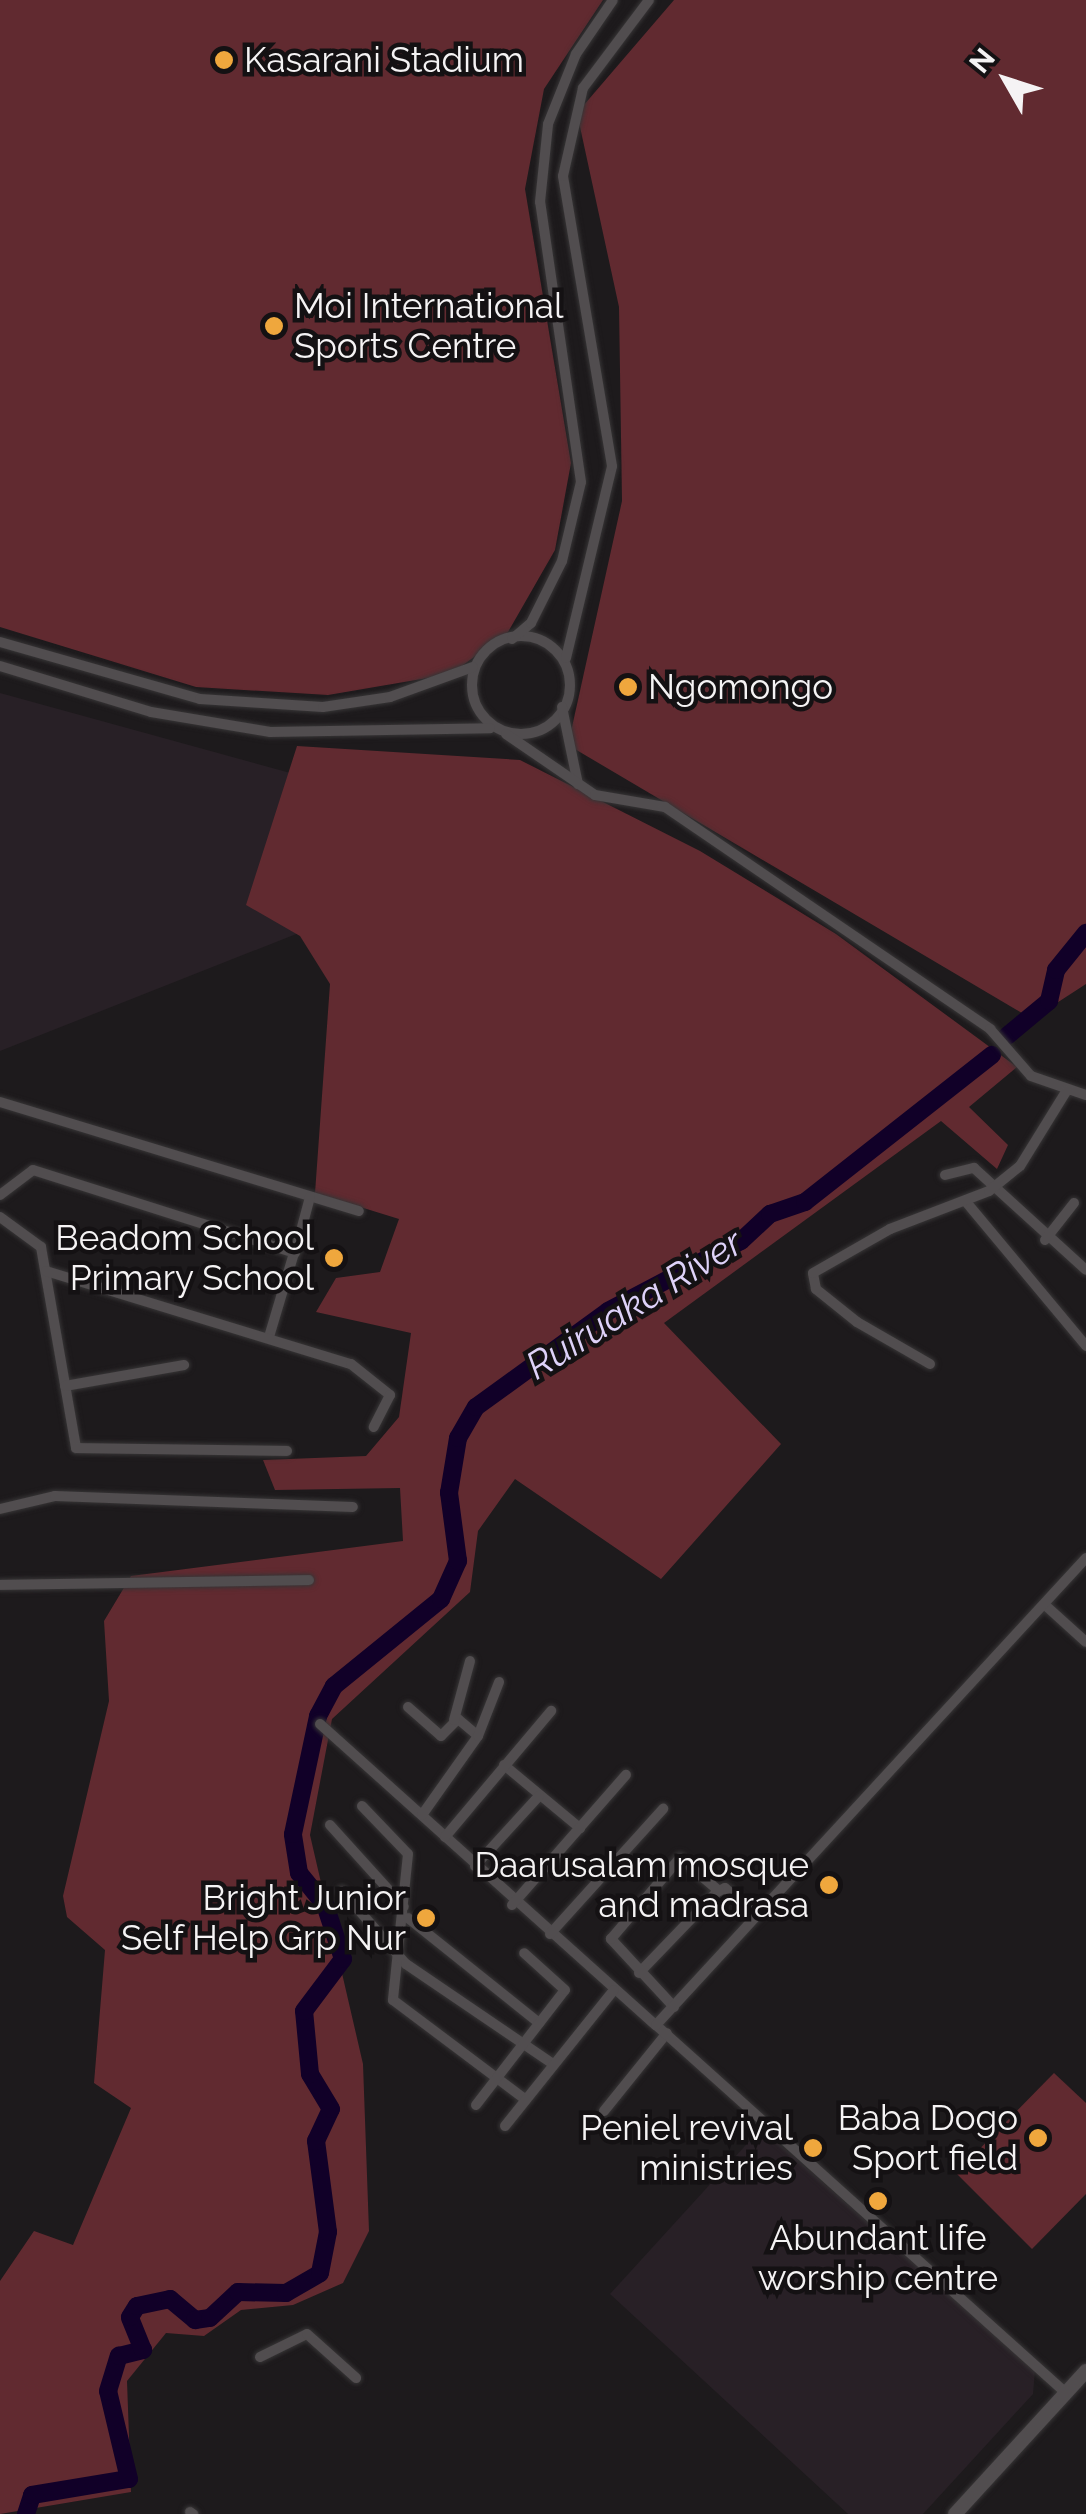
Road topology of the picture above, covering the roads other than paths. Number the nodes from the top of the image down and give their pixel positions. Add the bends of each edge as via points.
1 (613, 0) edge
2 (649, 0) edge
3 (512, 639) junction
4 (0, 642) edge
5 (566, 658) junction
6 (0, 666) edge
7 (474, 667) junction
8 (562, 706) junction
9 (490, 728) junction
10 (506, 734) junction
11 (578, 785) junction
12 (1067, 1090) junction
13 (1086, 1095) edge
14 (0, 1102) edge
15 (944, 1174) dead end
16 (989, 1192) junction
17 (0, 1195) edge
18 (310, 1197) junction
19 (968, 1203) junction
20 (1074, 1204) dead end
21 (360, 1211) dead end
22 (0, 1217) edge
23 (1046, 1240) junction
24 (294, 1254) junction
25 (1086, 1270) edge
26 (46, 1271) junction
27 (269, 1338) junction
28 (1086, 1346) edge
29 (930, 1364) dead end
30 (184, 1365) dead end
31 (65, 1386) junction
32 (374, 1427) dead end
33 (288, 1451) dead end
34 (353, 1508) dead end
35 (0, 1509) edge
36 (1086, 1558) edge
37 (310, 1580) dead end
38 (0, 1586) edge
39 (1044, 1604) junction
40 (1086, 1642) edge
41 (470, 1661) dead end
42 (499, 1682) dead end
43 (408, 1707) dead end
44 (551, 1710) dead end
45 (320, 1724) dead end
46 (441, 1736) junction
47 (478, 1736) junction
48 (504, 1765) junction
49 (626, 1776) dead end
50 (539, 1796) junction
51 (362, 1806) dead end
52 (663, 1809) dead end
53 (422, 1816) junction
54 (330, 1826) dead end
55 (580, 1828) junction
56 (445, 1837) junction
57 (475, 1866) junction
58 (342, 1891) dead end
59 (719, 1891) junction
60 (512, 1905) junction
61 (406, 1913) junction
62 (756, 1915) junction
63 (550, 1934) junction
64 (402, 1950) junction
65 (524, 1953) dead end
66 (639, 1973) junction
67 (614, 1990) junction
68 (674, 2007) junction
69 (539, 2023) junction
70 (656, 2025) junction
71 (667, 2033) junction
72 (522, 2046) junction
73 (553, 2064) junction
74 (496, 2081) junction
75 (526, 2100) junction
76 (476, 2105) dead end
77 (604, 2110) dead end
78 (505, 2126) dead end
79 (260, 2357) dead end
80 (1086, 2372) edge
81 (356, 2378) dead end
82 (1066, 2393) junction
83 (955, 2514) edge

1 - 3 street via 576,54 548,124 540,202 581,482 562,560 531,623
2 - 5 street via 583,88 564,176 612,466
3 - 5 street via 543,640
3 - 7 street
4 - 7 street via 200,699 323,706 390,697
5 - 8 street via 571,685
6 - 9 street via 151,712 270,732
7 - 9 street via 474,710
8 - 10 street via 537,728
8 - 11 street
9 - 10 street
10 - 11 street
11 - 12 street via 664,807 990,1029 1032,1076
12 - 13 street
12 - 16 street via 1020,1166
14 - 18 street
15 - 16 street via 974,1168
16 - 19 street
16 - 23 street
17 - 24 street via 28,1172 44,1172
18 - 21 street
18 - 24 street
19 - 28 street
19 - 29 street via 890,1228 814,1273 816,1289 856,1322
20 - 23 street
22 - 26 street via 33,1235
23 - 25 street
24 - 27 street
26 - 27 street
26 - 31 street
27 - 32 street via 369,1373 390,1395
30 - 31 street
31 - 33 street via 76,1448
34 - 35 street via 56,1496
36 - 39 street
37 - 38 street
39 - 40 street
39 - 62 street
41 - 46 street via 460,1711
42 - 47 street
43 - 46 street
44 - 48 street
45 - 53 street
46 - 47 street via 458,1719
47 - 53 street
48 - 50 street
48 - 56 street
49 - 55 street
50 - 55 street
50 - 57 street
51 - 61 street via 408,1854
52 - 63 street
53 - 56 street
54 - 61 street
55 - 60 street
56 - 57 street
57 - 60 street
58 - 64 street
59 - 62 street
59 - 66 street
59 - 66 street via 680,1858 611,1939
60 - 63 street
61 - 64 street
61 - 69 street
62 - 68 street
63 - 67 street
64 - 72 street via 406,1964
64 - 74 street via 396,2004
65 - 69 street via 565,1990
66 - 68 street
67 - 70 street
67 - 73 street
68 - 70 street
69 - 72 street
70 - 71 street
71 - 77 street
71 - 82 street
72 - 73 street
72 - 74 street
73 - 75 street
74 - 75 street
74 - 76 street
75 - 78 street
79 - 81 street via 306,2334
80 - 82 street
82 - 83 street

